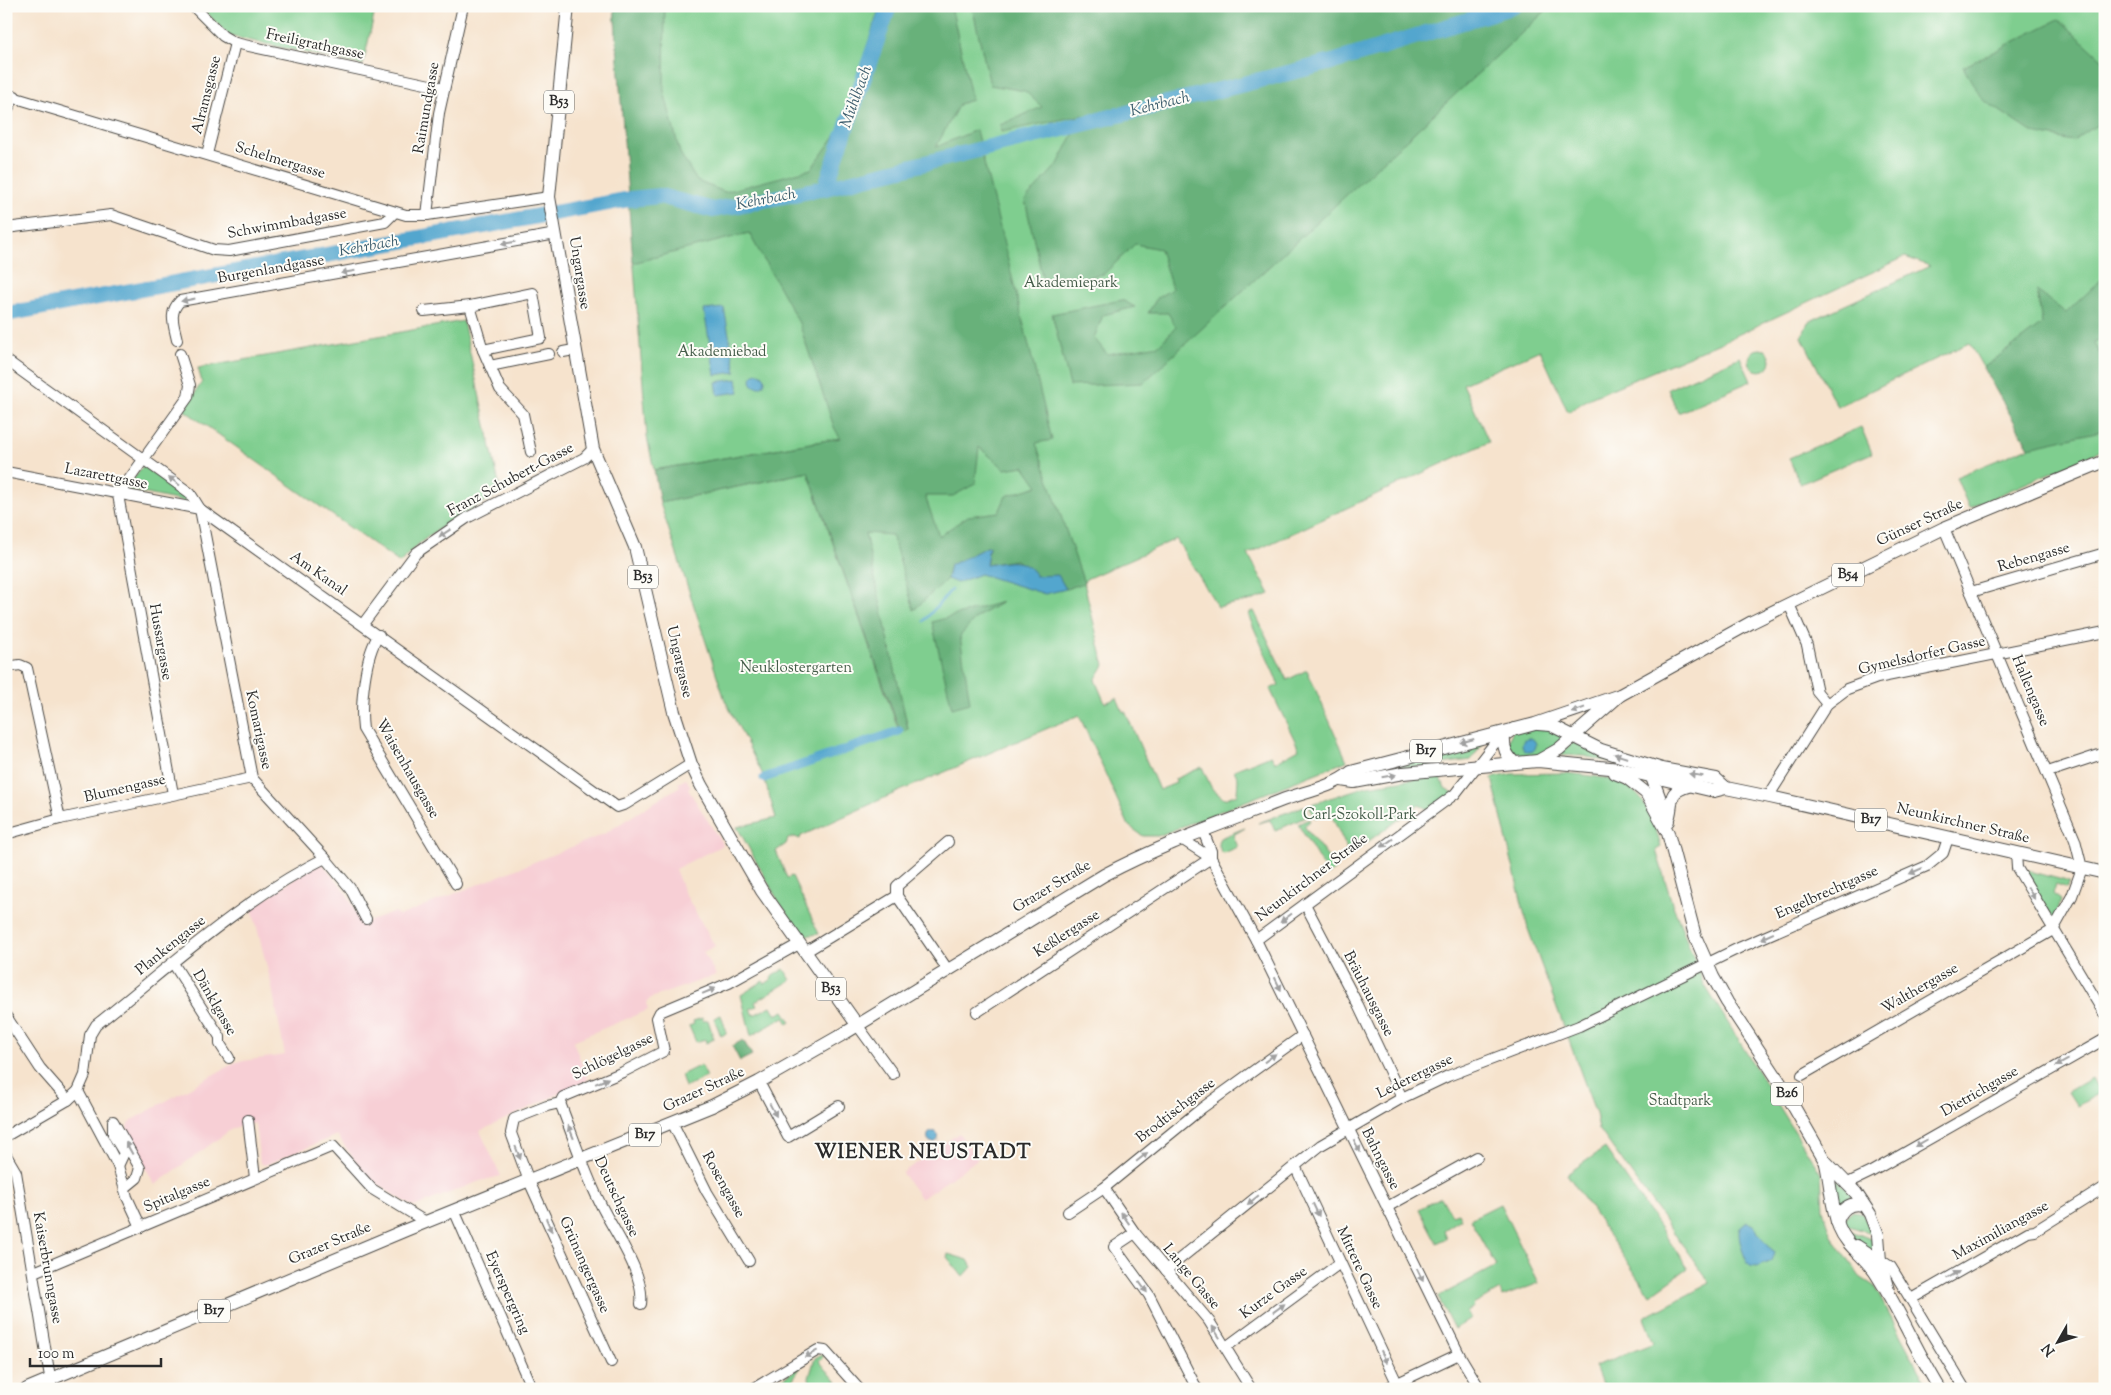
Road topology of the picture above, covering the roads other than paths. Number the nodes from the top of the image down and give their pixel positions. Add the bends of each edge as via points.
1 (194, 6) edge
2 (463, 6) edge
3 (568, 6) edge
4 (235, 43) junction
5 (444, 88) junction
6 (10, 95) edge
7 (6, 112) edge
8 (207, 154) junction
9 (551, 208) junction
10 (395, 212) junction
11 (427, 215) junction
12 (6, 228) edge
13 (556, 234) junction
14 (470, 306) junction
15 (424, 311) dead end
16 (177, 340) dead end
17 (482, 350) junction
18 (548, 354) dead end
19 (182, 358) dead end
20 (6, 360) edge
21 (490, 366) junction
22 (593, 449) junction
23 (531, 452) dead end
24 (143, 457) junction
25 (2105, 461) edge
26 (6, 472) edge
27 (118, 495) junction
28 (200, 509) junction
29 (1944, 528) junction
30 (2105, 553) edge
31 (1971, 592) junction
32 (1789, 604) junction
33 (363, 624) junction
34 (2105, 632) edge
35 (378, 635) junction
36 (1998, 654) junction
37 (6, 667) edge
38 (1620, 695) junction
39 (1827, 704) junction
40 (1596, 716) junction
41 (1535, 724) junction
42 (1509, 732) junction
43 (1572, 735) junction
44 (1601, 750) junction
45 (2105, 753) edge
46 (1538, 761) junction
47 (1514, 762) junction
48 (1640, 762) joint
49 (691, 764) junction
50 (1478, 765) junction
51 (1446, 769) junction
52 (1610, 769) junction
53 (2048, 772) junction
54 (1657, 773) junction
55 (252, 778) junction
56 (1341, 780) junction
57 (1688, 786) junction
58 (1459, 788) junction
59 (1726, 788) junction
60 (1646, 793) junction
61 (173, 794) junction
62 (1770, 797) junction
63 (60, 819) junction
64 (1668, 827) junction
65 (1203, 831) junction
66 (6, 834) edge
67 (1948, 838) junction
68 (1183, 840) junction
69 (948, 842) dead end
70 (2016, 853) junction
71 (325, 858) junction
72 (1211, 858) junction
73 (2082, 868) junction
74 (2105, 873) edge
75 (456, 884) dead end
76 (897, 896) junction
77 (1306, 904) junction
78 (366, 919) dead end
79 (2053, 930) junction
80 (1256, 940) junction
81 (802, 948) junction
82 (174, 963) junction
83 (1706, 964) junction
84 (948, 970) junction
85 (976, 1012) dead end
86 (2105, 1015) edge
87 (6, 1016) edge
88 (858, 1026) junction
89 (1303, 1035) junction
90 (2105, 1039) edge
91 (229, 1058) dead end
92 (893, 1074) dead end
93 (1802, 1075) dead end
94 (759, 1082) junction
95 (78, 1091) junction
96 (1402, 1098) junction
97 (68, 1100) junction
98 (560, 1103) junction
99 (839, 1106) dead end
100 (248, 1120) dead end
101 (673, 1124) junction
102 (1348, 1128) junction
103 (6, 1136) edge
104 (6, 1155) edge
105 (1478, 1157) dead end
106 (582, 1160) junction
107 (1825, 1161) junction
108 (118, 1166) junction
109 (1295, 1166) junction
110 (16, 1172) junction
111 (1871, 1172) junction
112 (6, 1178) edge
113 (255, 1178) junction
114 (529, 1181) junction
115 (1846, 1184) junction
116 (126, 1187) junction
117 (2105, 1187) edge
118 (1104, 1188) junction
119 (1857, 1201) junction
120 (1387, 1207) junction
121 (454, 1210) junction
122 (1068, 1212) dead end
123 (426, 1222) junction
124 (1837, 1222) junction
125 (141, 1227) junction
126 (1134, 1233) junction
127 (1849, 1243) junction
128 (749, 1261) dead end
129 (1880, 1261) junction
130 (1340, 1263) junction
131 (1166, 1270) junction
132 (34, 1272) junction
133 (1889, 1294) junction
134 (1911, 1299) junction
135 (641, 1304) dead end
136 (1226, 1347) junction
137 (1459, 1354) junction
138 (611, 1362) dead end
139 (1397, 1383) junction
140 (51, 1384) edge
141 (27, 1389) edge
142 (532, 1389) edge
143 (753, 1389) edge
144 (859, 1389) edge
145 (1197, 1389) edge
146 (1251, 1389) edge
147 (1386, 1389) edge
148 (1480, 1389) edge
149 (1940, 1389) edge
150 (1965, 1389) edge

1 - 4 street, Freiligrathgasse via 223,36
2 - 5 street, Raimundgasse
3 - 9 main road, B53
4 - 5 street, Freiligrathgasse
4 - 8 street, Alramsgasse
5 - 11 street, Raimundgasse
6 - 7 street
6 - 8 street, Schelmergasse
8 - 10 street, Schelmergasse
9 - 11 street, Schelmergasse
9 - 13 main road, Ungargasse / B53
10 - 11 street, Schelmergasse
10 - 12 street, Schwimmbadgasse via 385,222 229,251 214,250 111,215
13 -> 16 street, Burgenlandgasse via 180,302 172,315
13 - 22 main road, Ungargasse / B53 via 569,351
14 - 15 street
14 - 17 street
14 - 17 street via 533,293 541,338
17 - 21 street
18 - 21 street
19 - 24 street via 190,385 188,396
20 - 24 street, Am Kanal
21 - 23 street via 500,389 523,414
22 -> 33 street, Franz Schubert-Gasse via 584,458 467,518 416,553
22 - 49 main road, Ungargasse / B53 via 635,547 674,712
24 - 27 street
28 -> 24 street, Am Kanal via 190,493
25 - 29 main road, Günser Straße / B54
26 - 27 street, Lazarettgasse
27 - 28 street, Lazarettgasse
27 - 61 street, Hussargasse
28 - 33 street, Am Kanal
28 - 55 street, Komarigasse
29 - 31 street, Hallengasse
29 - 32 main road, Günser Straße / B54
30 - 31 street, Rebengasse
31 - 36 street, Hallengasse
32 - 38 main road, Günser Straße / B54
32 - 39 street via 1807,645 1817,692
33 - 35 street, Am Kanal
34 - 36 street, Gymelsdorfer Gasse
35 - 49 street, Am Kanal via 618,806
35 - 75 street, Waisenhausgasse via 371,646 363,729
36 - 39 street, Gymelsdorfer Gasse via 1877,678 1847,689
36 - 53 street, Hallengasse
37 - 63 street via 20,665 28,668
38 - 40 main road, B54
38 -> 41 main road, B54
39 - 62 street, Gymelsdorfer Gasse
40 - 43 main road, B54
40 - 44 main road via 1592,730
41 - 42 main road, Grazer Straße / B17
41 - 43 main road, B17 via 1551,725
42 - 47 main road via 1506,754
42 - 50 street, Neunkirchner Straße via 1494,744
42 -> 56 main road, Grazer Straße / B17 via 1351,772
43 - 44 main road, B17
43 - 46 main road via 1559,749
48 -> 44 main road, B17
45 - 53 street
46 - 47 main road, Grazer Straße / B17
46 - 52 main road, Neunkirchner Straße / B17
47 - 50 main road, Grazer Straße / B17
48 - 54 main road, B26
49 - 81 main road, Ungargasse / B53 via 740,855
50 - 51 main road, Grazer Straße / B17
50 - 58 street, Neunkirchner Straße via 1469,780
56 -> 51 main road, Grazer Straße / B17 via 1354,782
51 - 58 street via 1458,779
52 - 54 main road, Neunkirchner Straße / B17
52 - 60 main road, B26
53 - 73 street, Hallengasse via 2080,853
54 - 57 main road, Neunkirchner Straße / B17
59 -> 54 main road, Neunkirchner Straße / B17 via 1716,779
54 - 60 main road
54 - 64 main road, B26
55 - 61 street, Blumengasse
55 - 71 street, Komarigasse
56 - 65 main road, Grazer Straße / B17
57 - 59 main road, Neunkirchner Straße / B17 via 1714,791
57 - 64 main road, B26 via 1674,792
58 -> 77 street, Neunkirchner Straße
59 - 62 main road, Neunkirchner Straße / B17
60 - 64 main road, B26
61 - 63 street, Blumengasse
62 - 67 main road, Neunkirchner Straße / B17
63 - 66 street, Blumengasse
64 - 83 main road, B26 via 1695,936
65 - 68 main road, Grazer Straße / B17
65 - 72 street, Bahngasse
67 - 70 main road, Neunkirchner Straße / B17
67 -> 83 street, Engelbrechtgasse via 1943,853 1927,866
68 - 72 street
68 - 84 main road, Grazer Straße / B17 via 1104,875
69 - 76 street via 898,886
70 - 73 main road, Neunkirchner Straße / B17
70 -> 79 street via 2017,868
71 - 78 street, Komarigasse via 350,888
71 - 82 street, Plankengasse via 297,872 243,908
72 - 80 street, Bahngasse
72 - 85 street, Keßlergasse
73 - 74 main road, Neunkirchner Straße / B17
73 - 79 street via 2072,896
76 - 81 street
76 - 84 street
77 -> 80 street, Neunkirchner Straße
77 - 96 street, Bräuhausgasse
79 - 86 street
79 - 93 street, Walthergasse
80 -> 89 street, Bahngasse
81 - 88 main road, Ungargasse / B53
98 -> 81 street, Schlögelgasse via 563,1097 664,1051 657,1018 660,1012
82 - 91 street, Dänklgasse via 220,1037 220,1044
82 - 95 street, Plankengasse via 96,1025 90,1035 85,1075
83 - 96 street, Lederergasse via 1579,1026 1448,1076
83 - 107 main road, B26
84 - 88 main road, Grazer Straße / B17
87 - 97 street via 40,1068
88 - 92 street, Ungargasse
88 - 94 main road, Grazer Straße / B17
89 - 102 street, Bahngasse
118 -> 89 street, Brodtischgasse via 1202,1108
90 -> 111 street, Dietrichgasse
94 -> 99 street via 788,1137
94 - 101 main road, Grazer Straße / B17
95 - 97 street, Plankengasse
95 - 108 street
96 - 102 street, Lederergasse
97 - 103 street, Plankengasse
106 -> 98 street, Deutschgasse
98 -> 114 street, Schlögelgasse via 514,1119 511,1133
100 - 113 street
101 - 106 main road, Grazer Straße / B17
101 - 128 street, Rosengasse via 707,1192
102 - 109 street, Lederergasse
102 -> 120 street, Bahngasse
104 - 110 street, Kaiserbrunngasse
105 - 120 street
106 - 114 main road, Grazer Straße / B17
106 - 135 street, Deutschgasse via 599,1202 634,1267 642,1292
107 - 115 main road, B26
107 - 124 main road, B26
108 - 116 street
116 -> 108 street via 137,1178 140,1168 113,1121 112,1135 124,1153
109 -> 130 street, Mittere Gasse
109 -> 131 street, Lederergasse
110 - 112 street
110 - 132 street, Kaiserbrunngasse
111 - 115 street, Dietrichgasse
111 - 119 street, Dietrichgasse
113 - 123 street, Spitalgasse via 333,1146 372,1189
113 - 125 street, Spitalgasse
114 - 121 main road, Grazer Straße / B17
114 -> 138 street, Grünangergasse
115 - 119 main road, B26
116 - 125 street
134 -> 117 street, Maximiliangasse via 2035,1231
118 - 122 street, Brodtischgasse
126 -> 118 street, Lange Gasse
119 - 124 main road via 1839,1215
119 - 129 main road, B26 via 1876,1225
120 -> 137 street, Bahngasse
121 - 123 main road, Grazer Straße / B17
121 - 142 street, Eyerspergring
123 - 140 main road, Grazer Straße / B17
124 - 127 main road, B26
125 - 132 street, Spitalgasse
126 - 131 street, Lange Gasse
126 -> 145 street via 1114,1248 1149,1295
127 - 129 street
127 - 133 main road, B26 via 1869,1264
129 - 133 main road, B26
129 - 134 street via 1891,1267
136 -> 130 street, Kurze Gasse
130 -> 139 street, Mittere Gasse
136 -> 131 street, Lange Gasse via 1209,1321
132 - 140 street, Kaiserbrunngasse
133 - 149 main road, B26
134 - 150 street
136 - 146 street, Lange Gasse
137 - 139 street
137 - 148 street, Bahngasse
139 - 147 street
140 - 141 main road, Grazer Straße / B17
144 -> 143 street via 825,1350 818,1350

